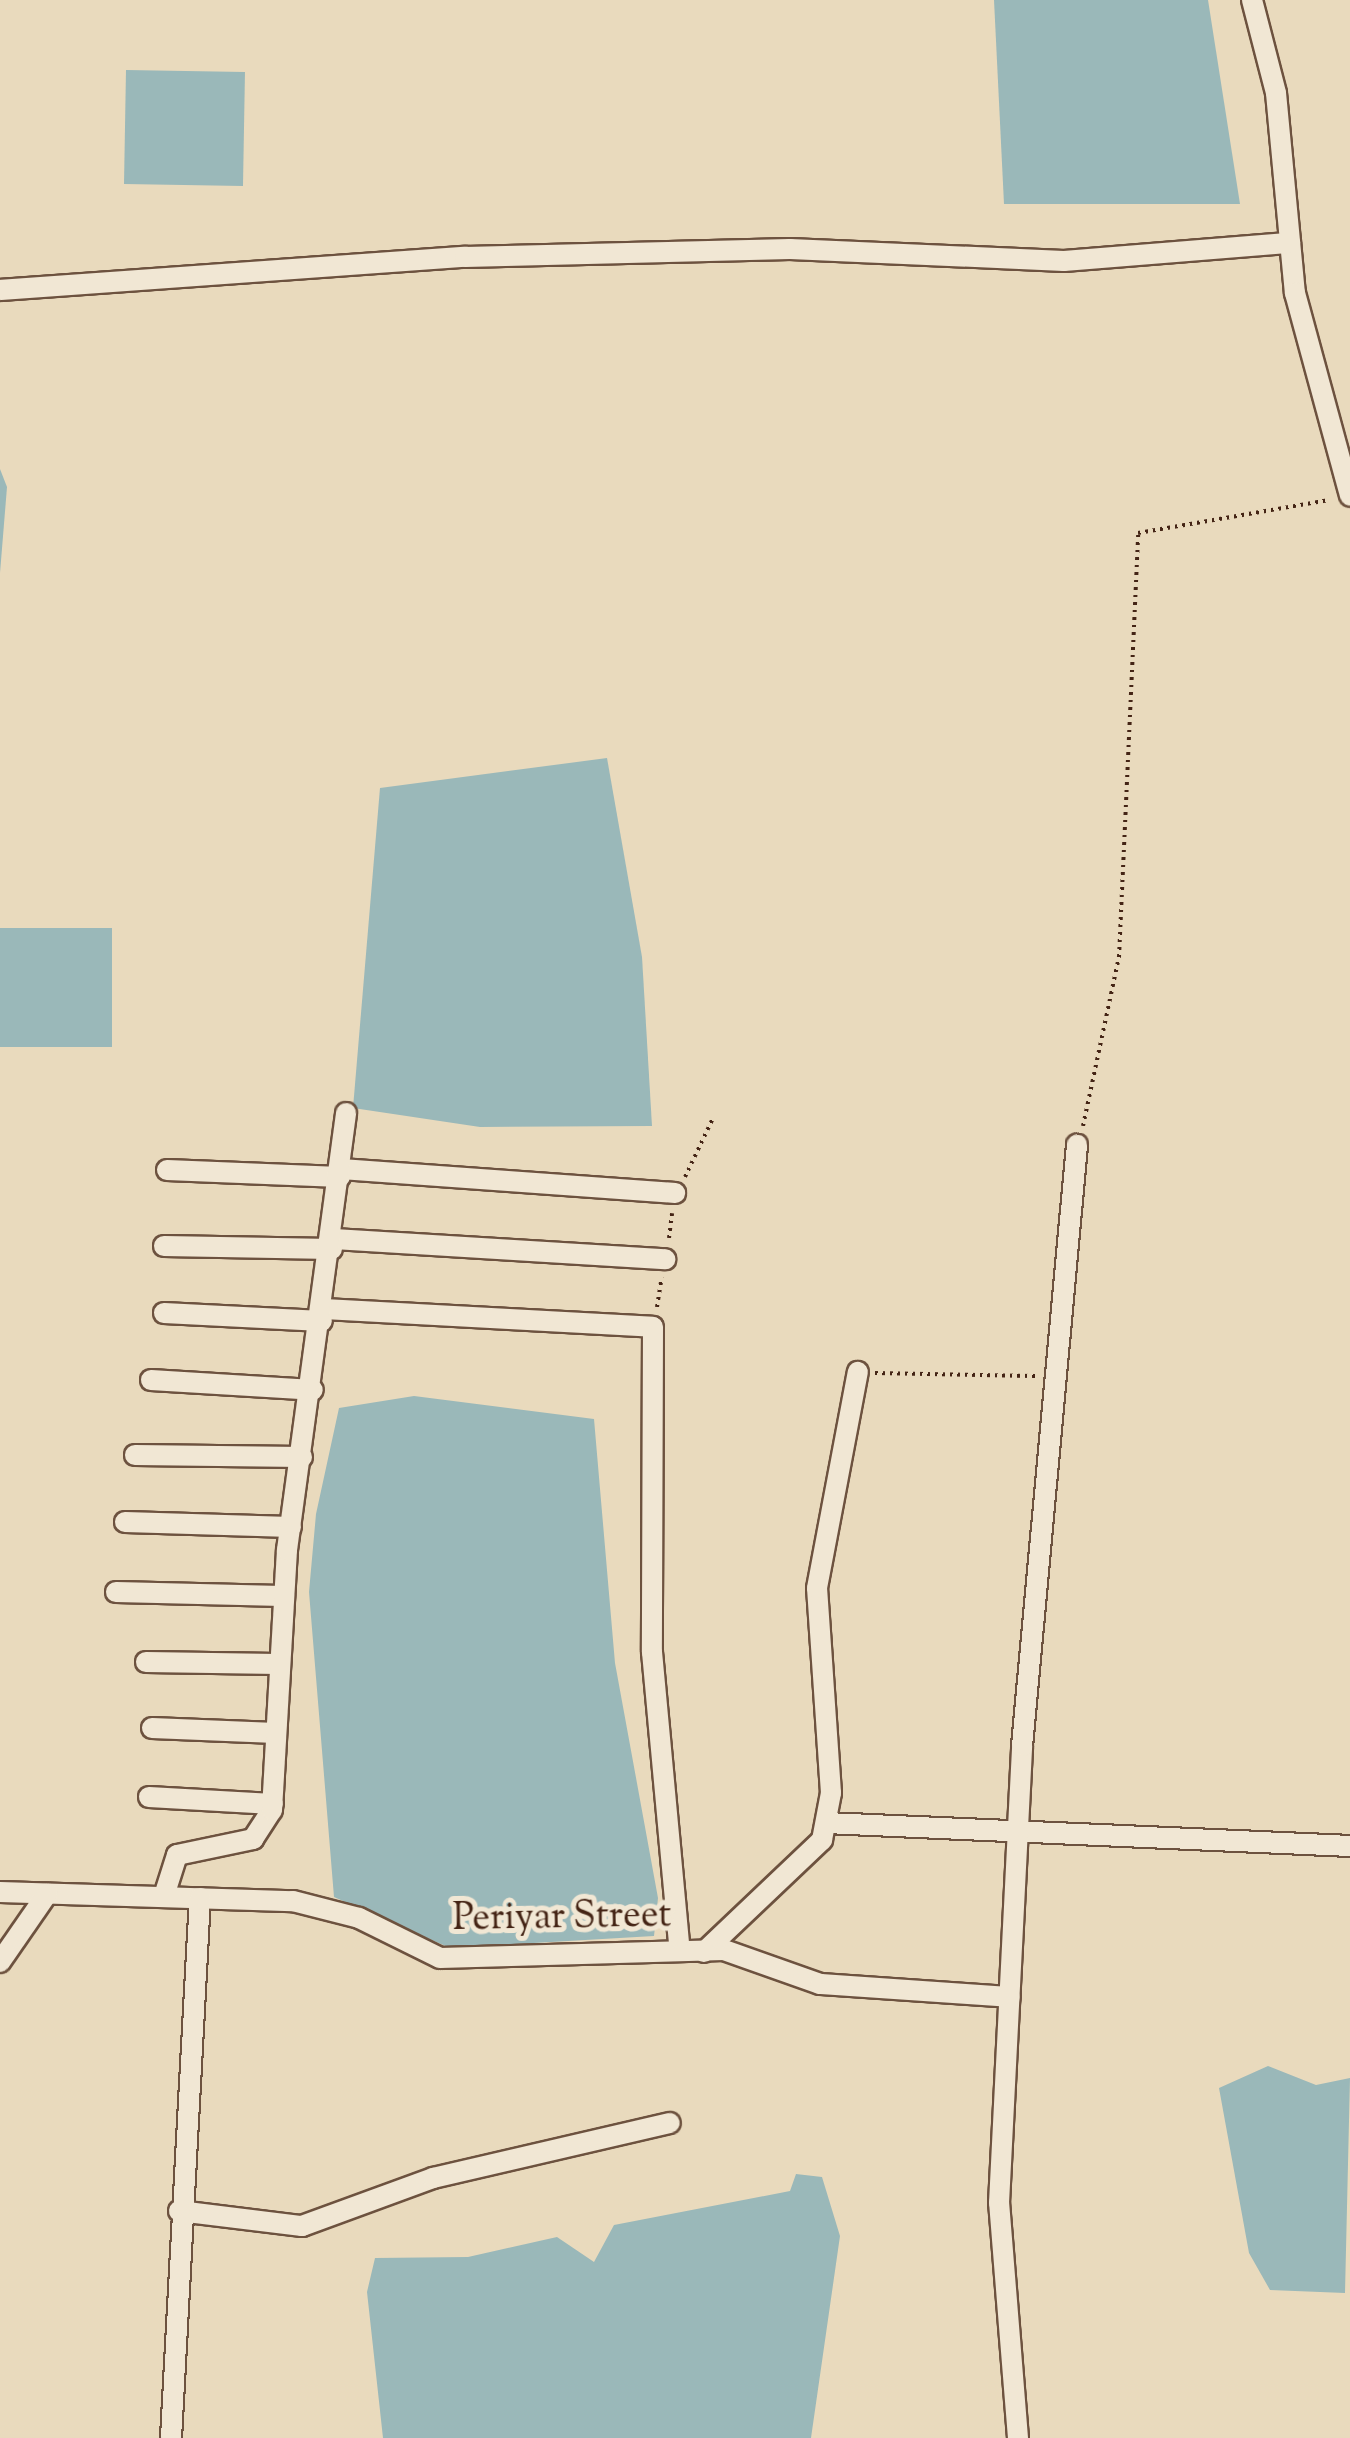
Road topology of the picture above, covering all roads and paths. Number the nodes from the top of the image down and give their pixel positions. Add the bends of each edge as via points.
1 (1252, 0) edge
2 (1290, 243) junction
3 (0, 290) edge
4 (1350, 497) edge
5 (346, 1114) dead end
6 (713, 1118) dead end
7 (1077, 1145) joint
8 (167, 1170) dead end
9 (341, 1173) junction
10 (675, 1194) junction
11 (333, 1244) junction
12 (164, 1246) dead end
13 (665, 1259) junction
14 (164, 1314) dead end
15 (323, 1315) junction
16 (653, 1327) junction
17 (858, 1372) joint
18 (1056, 1377) junction
19 (150, 1380) dead end
20 (313, 1390) junction
21 (135, 1455) dead end
22 (302, 1456) junction
23 (125, 1522) dead end
24 (291, 1527) junction
25 (116, 1592) dead end
26 (282, 1596) junction
27 (146, 1662) dead end
28 (278, 1664) junction
29 (152, 1728) dead end
30 (276, 1733) junction
31 (149, 1797) dead end
32 (272, 1804) junction
33 (826, 1823) junction
34 (1020, 1829) junction
35 (1350, 1846) edge
36 (0, 1892) edge
37 (47, 1894) junction
38 (164, 1896) junction
39 (200, 1898) junction
40 (680, 1951) junction
41 (704, 1952) junction
42 (0, 1962) edge
43 (1010, 1996) junction
44 (670, 2123) dead end
45 (179, 2211) junction
46 (170, 2438) edge
47 (1018, 2438) edge

1 - 2 street via 1276,93
2 - 3 street via 1064,260 790,249 465,256
2 - 4 street
4 - 7 path via 1138,533 1119,956
5 - 9 street
6 - 10 path
7 - 18 street
8 - 9 street
9 - 10 street
9 - 11 street
10 - 13 path
11 - 12 street
11 - 13 street
11 - 15 street
13 - 16 path
14 - 15 street
15 - 16 street
15 - 20 street
16 - 40 street via 652,1652
17 - 18 path
17 - 33 street via 817,1588 830,1726
18 - 34 street
19 - 20 street
20 - 22 street
21 - 22 street
22 - 24 street
23 - 24 street
24 - 26 street
25 - 26 street
26 - 28 street
27 - 28 street
28 - 30 street
29 - 30 street
30 - 32 street
31 - 32 street
32 - 38 street via 252,1839 178,1854
33 - 34 street
33 - 41 street via 802,1866
34 - 35 street
34 - 43 street
36 - 37 street, Periyar Street
37 - 38 street, Periyar Street
37 - 42 street
38 - 39 street, Periyar Street
39 - 40 street, Periyar Street via 328,1906 440,1958
39 - 45 street
40 - 41 street, Periyar Street
41 - 43 street, Periyar Street via 820,1984
43 - 47 street via 999,2203
44 - 45 street via 433,2178 302,2226
45 - 46 street

